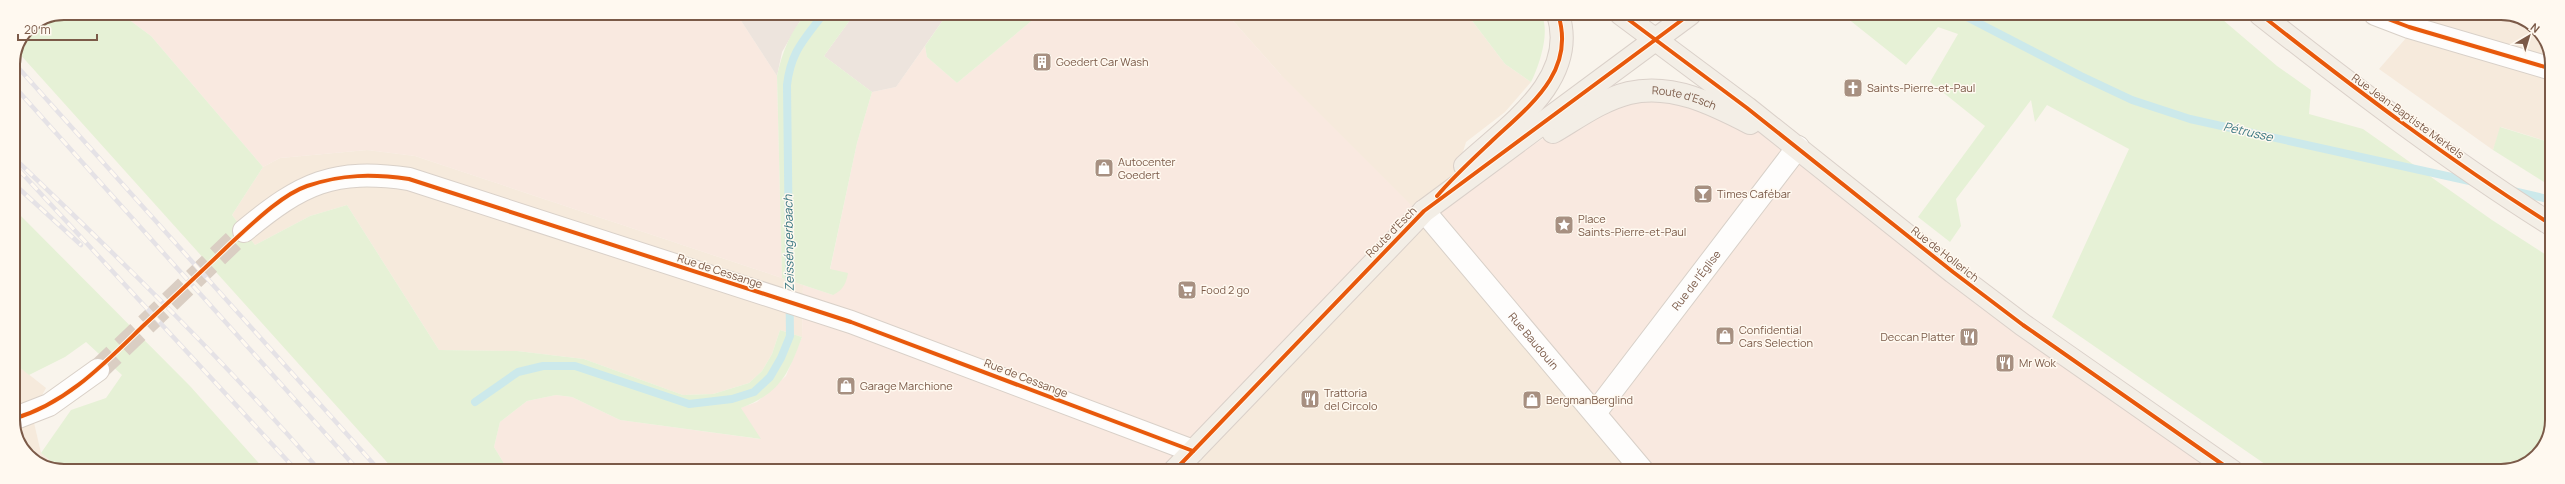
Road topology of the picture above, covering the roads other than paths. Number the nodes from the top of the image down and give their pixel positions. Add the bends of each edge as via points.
1 (1559, 20) edge
2 (1629, 20) edge
3 (1682, 20) edge
4 (2268, 20) edge
5 (2391, 20) edge
6 (1656, 40) junction
7 (2545, 67) edge
8 (1798, 147) junction
9 (1424, 211) junction
10 (2545, 221) edge
11 (244, 231) tunnel mouth
12 (98, 370) tunnel mouth
13 (1595, 413) junction
14 (20, 416) edge
15 (1193, 451) junction
16 (1181, 464) edge
17 (1637, 464) edge
18 (2222, 464) edge

1 - 9 main road via 1563,44 1558,65 1541,96 1456,174
2 - 6 main road, Rue de Hollerich
3 - 6 main road, Route d'Esch
4 - 10 main road, Rue Jean-Baptiste Merkels via 2360,93 2503,195
5 - 7 main road
6 - 8 main road, Rue de Hollerich
6 - 9 main road, Route d'Esch
8 - 9 main road, Route d'Esch via 1710,102 1679,93 1630,93 1604,102
8 - 13 main road, Rue de l'Église
8 - 18 main road, Rue de Hollerich via 2023,325
9 - 13 main road, Rue Baudouin
9 - 15 main road, Route d'Esch
11 - 15 main road, Rue de Cessange via 273,207 306,186 339,177 374,174 409,179 914,345
12 - 14 main road via 49,406
13 - 17 main road, Rue Baudouin
15 - 16 main road, Route d'Esch

